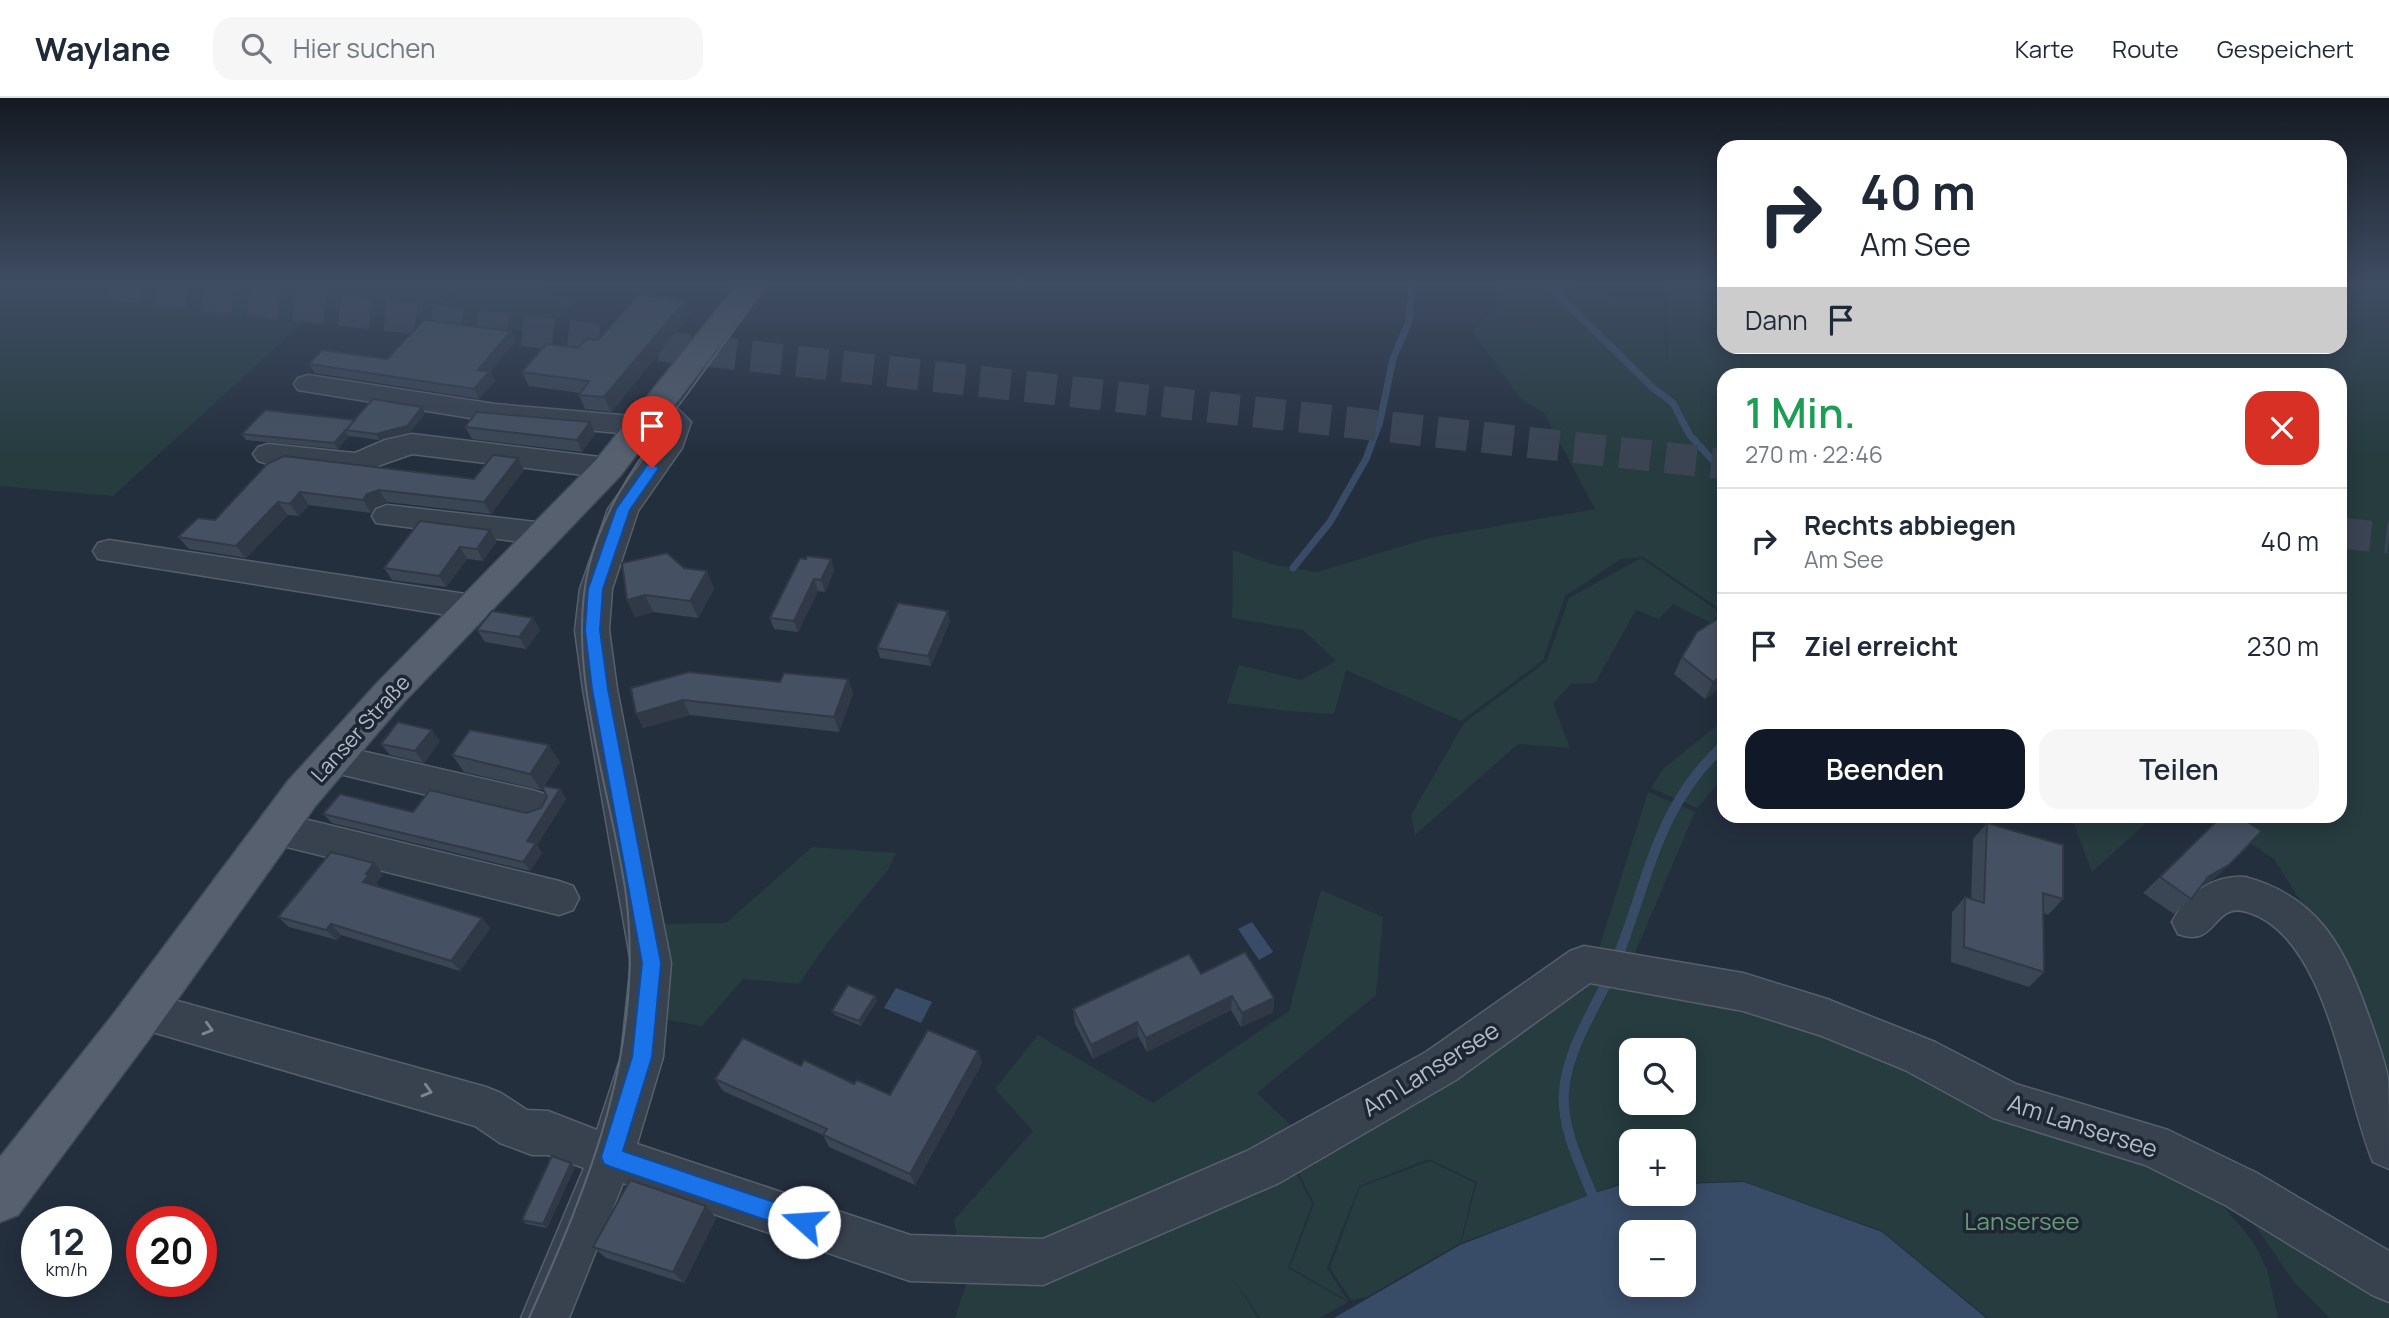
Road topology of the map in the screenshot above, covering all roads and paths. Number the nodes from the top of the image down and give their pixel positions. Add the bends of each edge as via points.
1 (713, 342) edge
2 (308, 384) dead end
3 (660, 418) junction
4 (268, 454) dead end
5 (608, 468) junction
6 (387, 516) dead end
7 (544, 534) junction
8 (109, 551) dead end
9 (472, 607) junction
10 (331, 758) junction
11 (532, 805) dead end
12 (275, 828) junction
13 (559, 898) dead end
14 (2192, 922) dead end
15 (142, 1010) junction
16 (2389, 1147) edge
17 (611, 1157) junction
18 (0, 1197) edge
19 (2389, 1278) edge
20 (545, 1318) edge

1 - 3 main road, Lanser Straße
2 - 3 street via 495,413
3 - 5 main road, Lanser Straße
3 - 17 street via 667,448 623,509 596,589 592,630 651,963 642,1057
4 - 5 street via 358,463 412,444
5 - 7 main road, Lanser Straße
6 - 7 street
7 - 9 main road, Lanser Straße
8 - 9 street
9 - 10 main road, Lanser Straße
10 - 11 street
10 - 12 main road, Lanser Straße
12 - 13 street
12 - 15 main road, Lanser Straße
14 - 16 street via 2215,898 2237,893 2277,907 2302,925 2325,958 2343,1000
15 -> 17 street, Am Lansersee via 486,1108 516,1128 548,1133
15 - 18 main road, Lanser Straße
17 - 19 street, Am Lansersee via 910,1258 1043,1262 1263,1167 1441,1066 1584,964 1743,992 1828,1018 1920,1056 2008,1103 2152,1145 2241,1189
17 - 20 street

